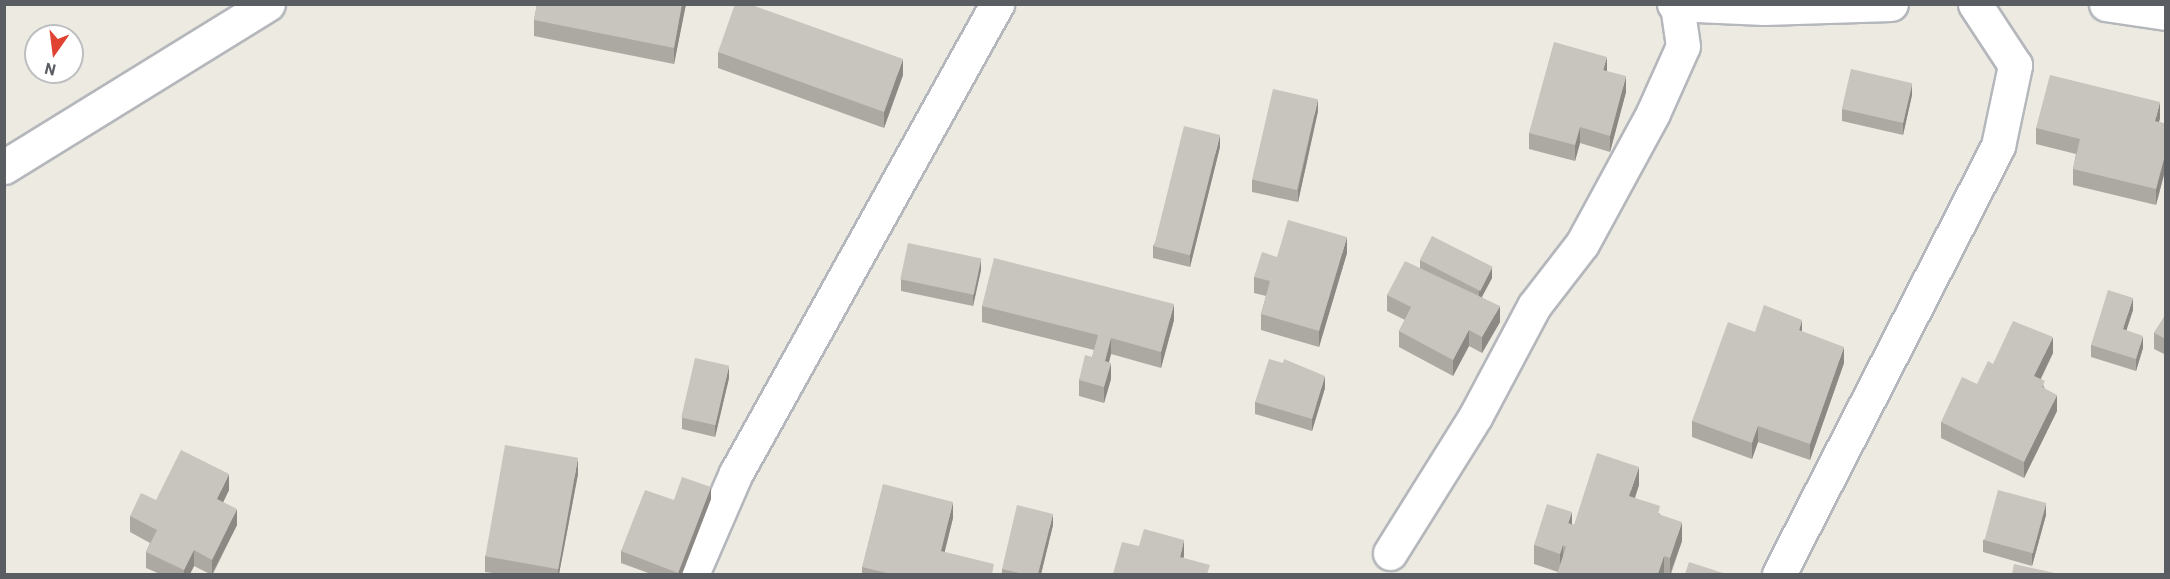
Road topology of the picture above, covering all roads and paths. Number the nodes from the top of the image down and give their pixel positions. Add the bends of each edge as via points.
1 (268, 4) edge
2 (997, 4) edge
3 (1891, 4) edge
4 (1975, 4) edge
5 (2106, 4) edge
6 (1675, 5) edge
7 (2166, 13) edge
8 (4, 167) edge
9 (1390, 553) dead end
10 (692, 574) edge
11 (1779, 574) edge

1 - 8 street
2 - 10 street via 736,473
3 - 6 street
4 - 11 street via 2015,65 1998,146
5 - 7 street
6 - 9 street via 1683,46 1653,113 1582,244 1534,306 1475,417

